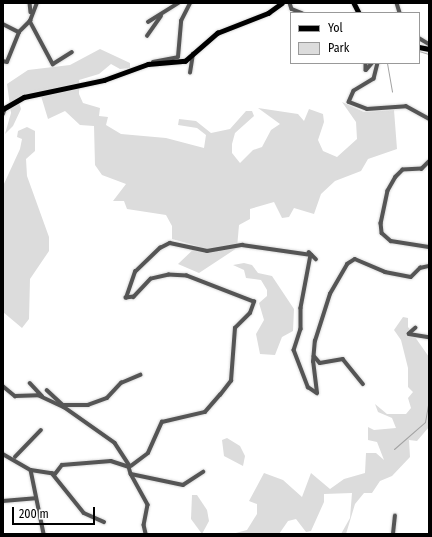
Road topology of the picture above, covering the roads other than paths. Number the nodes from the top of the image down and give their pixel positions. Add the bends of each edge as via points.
1 (30, 3) edge
2 (37, 3) edge
3 (179, 3) edge
4 (190, 3) edge
5 (282, 3) edge
6 (290, 3) edge
7 (300, 12) edge
8 (31, 13) junction
9 (162, 15) junction
10 (30, 21) junction
11 (148, 22) dead end
12 (3, 24) edge
13 (19, 32) junction
14 (147, 36) dead end
15 (420, 39) edge
16 (429, 44) edge
17 (195, 51) junction
18 (72, 52) dead end
19 (3, 61) edge
20 (148, 64) junction
21 (366, 64) edge
22 (371, 64) edge
23 (378, 64) edge
24 (190, 73) dead end
25 (4, 108) edge
26 (3, 114) edge
27 (429, 119) edge
28 (429, 162) edge
29 (429, 247) edge
30 (304, 251) junction
31 (316, 259) dead end
32 (429, 266) edge
33 (416, 328) dead end
34 (429, 337) edge
35 (314, 355) junction
36 (140, 375) dead end
37 (30, 383) dead end
38 (363, 384) dead end
39 (3, 386) edge
40 (47, 390) dead end
41 (43, 398) junction
42 (64, 406) junction
43 (41, 430) dead end
44 (3, 454) edge
45 (15, 457) junction
46 (130, 466) junction
47 (31, 470) junction
48 (203, 472) dead end
49 (52, 473) junction
50 (131, 474) junction
51 (35, 498) junction
52 (3, 501) edge
53 (395, 516) dead end
54 (104, 522) dead end
55 (44, 534) edge
56 (146, 534) edge
57 (393, 534) edge

1 - 8 street
2 - 8 street
3 - 9 street
4 - 20 street via 181,21 178,57
5 - 17 main road via 268,13 217,33
6 - 7 street via 292,9
8 - 10 street
9 - 11 street
9 - 14 street
10 - 13 street
10 - 18 street via 53,64
12 - 13 street
13 - 19 street via 9,58
15 - 16 street
17 - 20 main road via 180,63
17 - 24 street
20 - 25 main road via 104,80 24,97
21 - 22 street via 366,70
23 - 27 street via 374,79 354,91 349,102 367,109 406,106
25 - 26 street
28 - 29 street via 422,169 404,170 396,177 388,192 381,223 382,232 391,241
30 - 31 street
30 - 35 street via 310,255 312,261 294,350 308,387 317,393
30 - 46 street via 264,250 242,245 197,250 170,243 143,262 125,295 129,300 151,279 169,275 187,276 254,302 250,313 235,328 231,381 205,412 162,422 148,453
32 - 35 street via 420,268 411,277 352,259 330,294
33 - 34 street via 409,334
35 - 38 street via 320,363 343,359
36 - 42 street via 121,383 107,398 88,405
37 - 41 street
39 - 41 street via 15,396 38,395
40 - 42 street
41 - 42 street
42 - 46 street via 115,443
43 - 45 street
44 - 45 street
45 - 47 street
46 - 49 street via 111,461 96,461 62,465
46 - 50 street
47 - 49 street
47 - 51 street
48 - 50 street via 183,485
49 - 54 street via 84,513
50 - 56 street via 148,505 144,525
51 - 52 street
51 - 55 street
53 - 57 street

